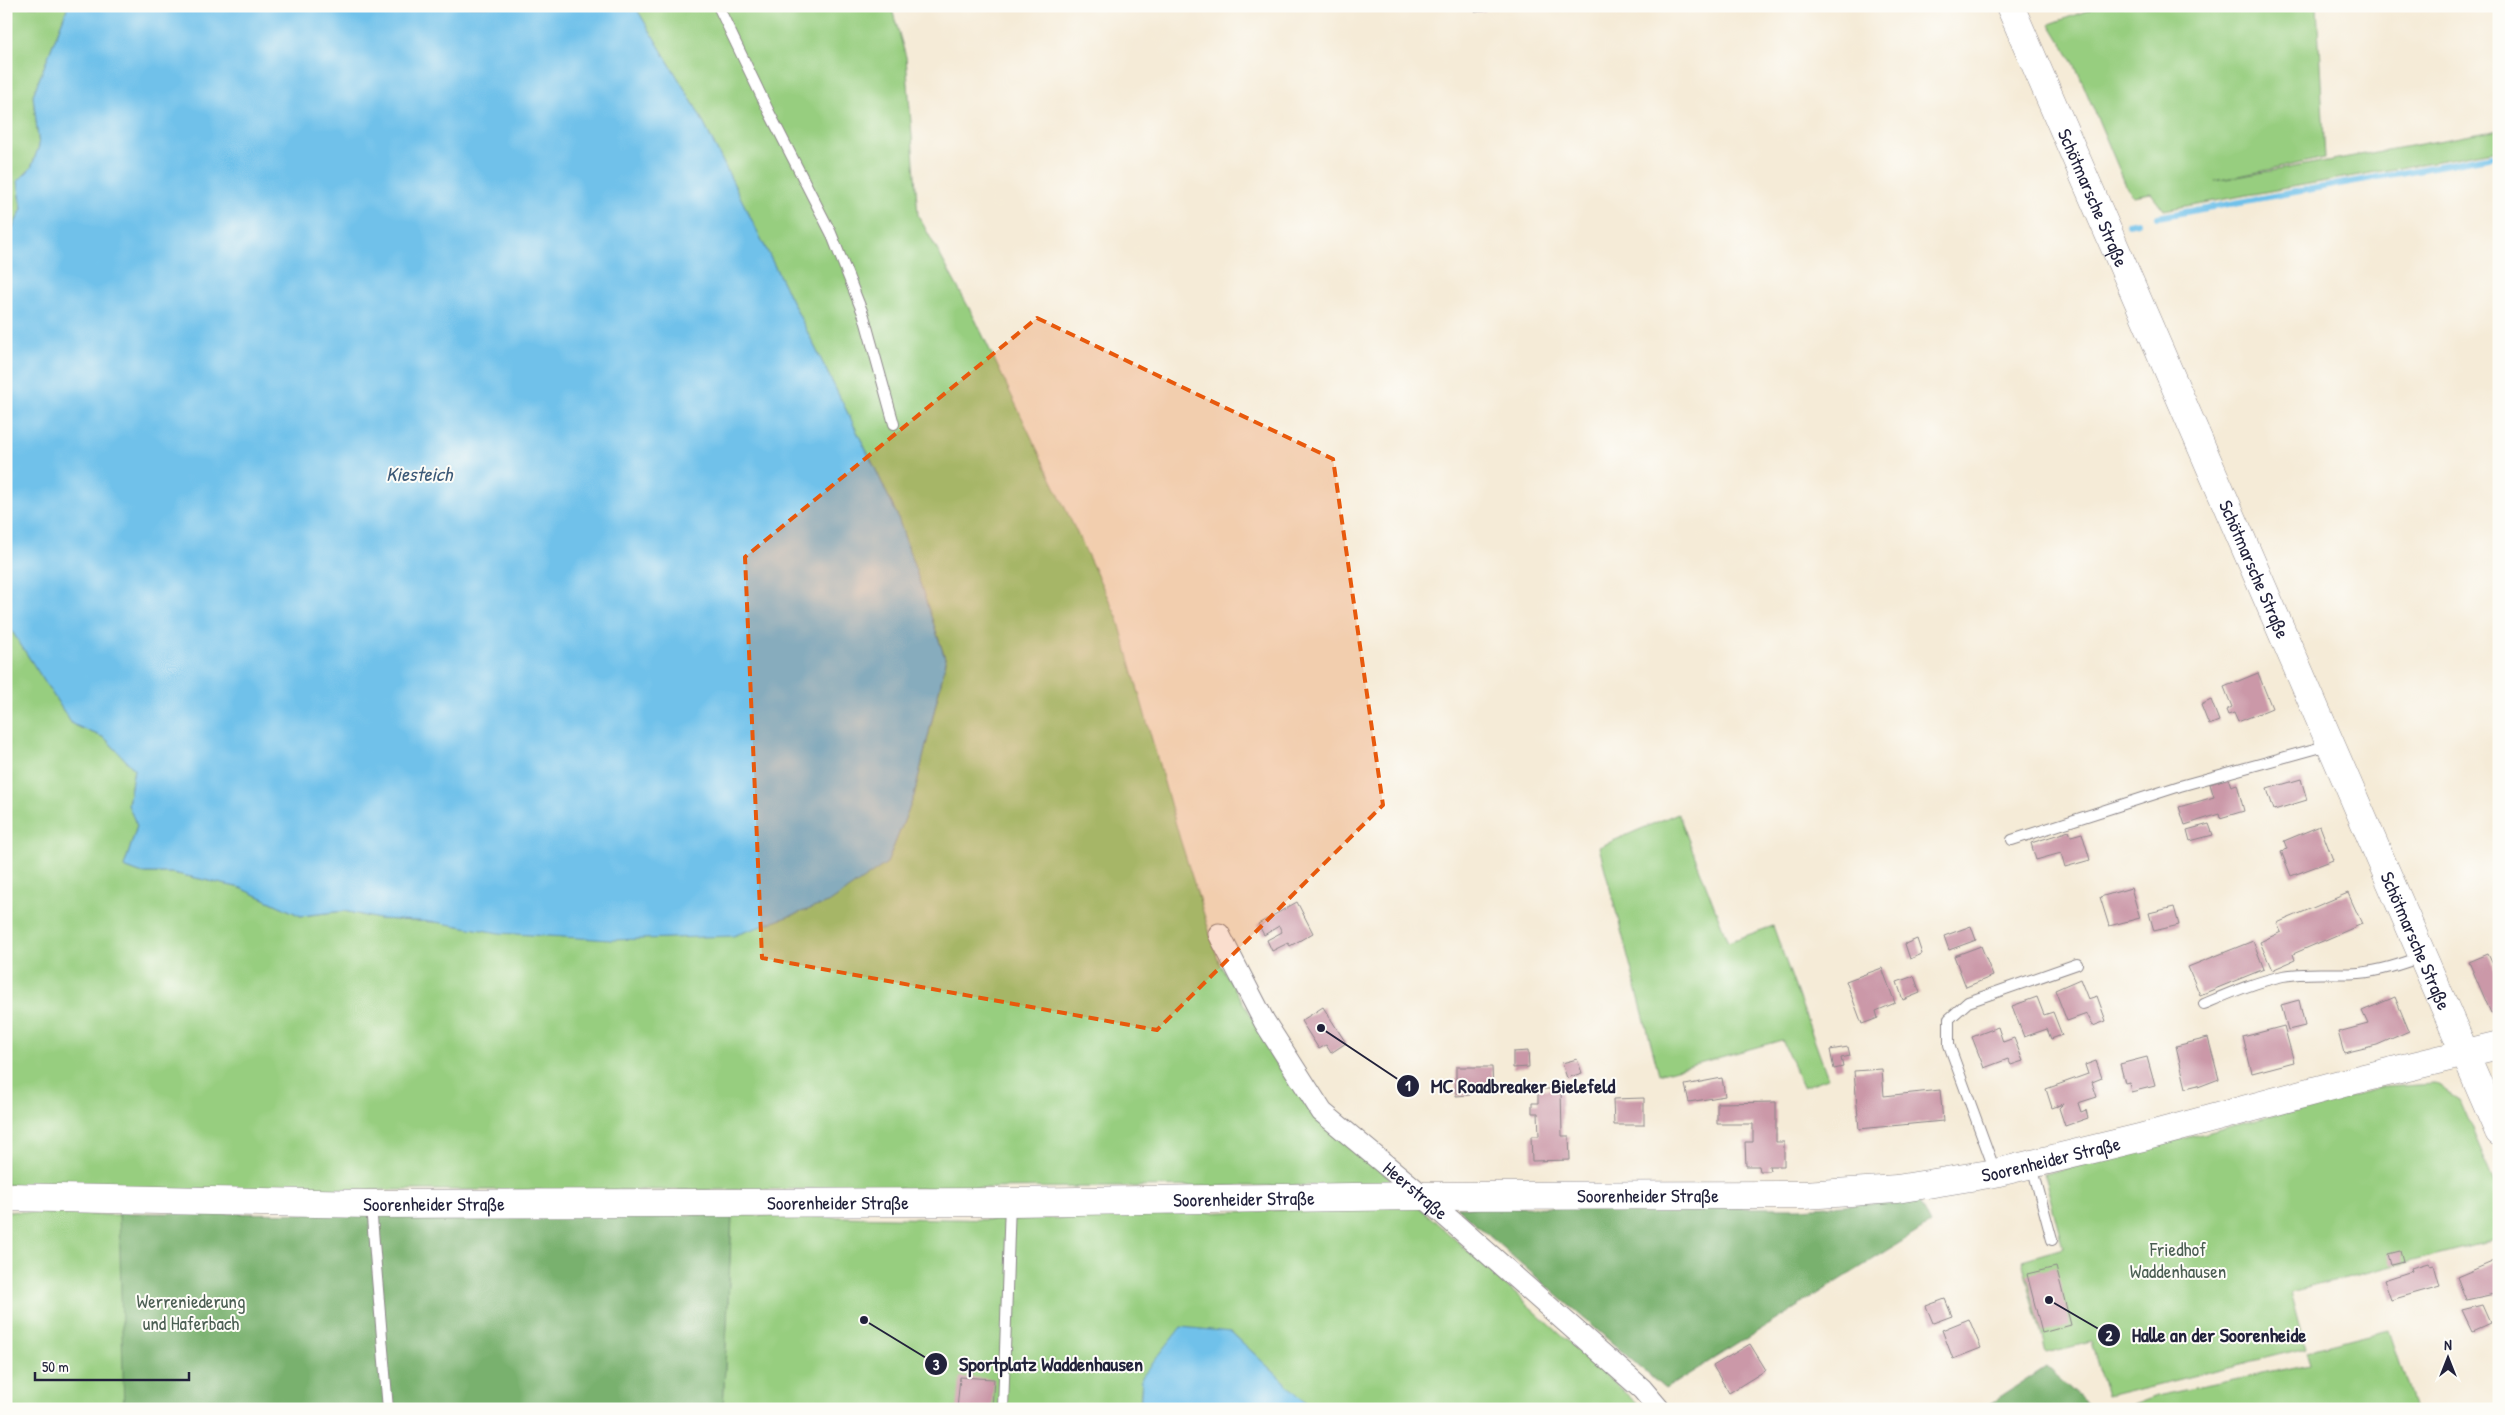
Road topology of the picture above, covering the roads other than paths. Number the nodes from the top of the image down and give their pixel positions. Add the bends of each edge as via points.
1 (718, 6) edge
2 (2010, 6) edge
3 (894, 424) dead end
4 (2329, 746) junction
5 (2012, 840) dead end
6 (1219, 934) dead end
7 (2422, 957) junction
8 (2077, 964) dead end
9 (2204, 1004) dead end
10 (2499, 1045) edge
11 (2464, 1052) junction
12 (2499, 1132) edge
13 (2031, 1164) junction
14 (1995, 1173) junction
15 (1423, 1196) junction
16 (6, 1197) edge
17 (1010, 1202) junction
18 (370, 1204) junction
19 (2052, 1240) dead end
20 (388, 1409) edge
21 (1003, 1409) edge
22 (1659, 1409) edge

1 - 3 lane via 831,233 864,316
2 - 4 main road, Schötmarsche Straße
4 - 5 lane via 2180,786
4 - 7 main road, Schötmarsche Straße
6 - 15 street, Heerstraße via 1264,1021 1322,1112
7 - 9 lane via 2389,968 2359,973 2320,972 2284,976 2253,983
7 - 11 main road, Schötmarsche Straße
8 - 14 lane via 1968,1002 1949,1019 1949,1045
10 - 11 main road, Soorenheider Straße
11 - 12 main road, Schötmarsche Straße
11 - 13 main road, Soorenheider Straße
13 - 14 main road, Soorenheider Straße
13 - 19 lane
14 - 15 main road, Soorenheider Straße via 1896,1189 1804,1195
15 - 17 main road, Soorenheider Straße
15 - 22 street, Heerstraße via 1642,1389
16 - 18 main road, Soorenheider Straße
17 - 18 main road, Soorenheider Straße
17 - 21 lane
18 - 20 lane

